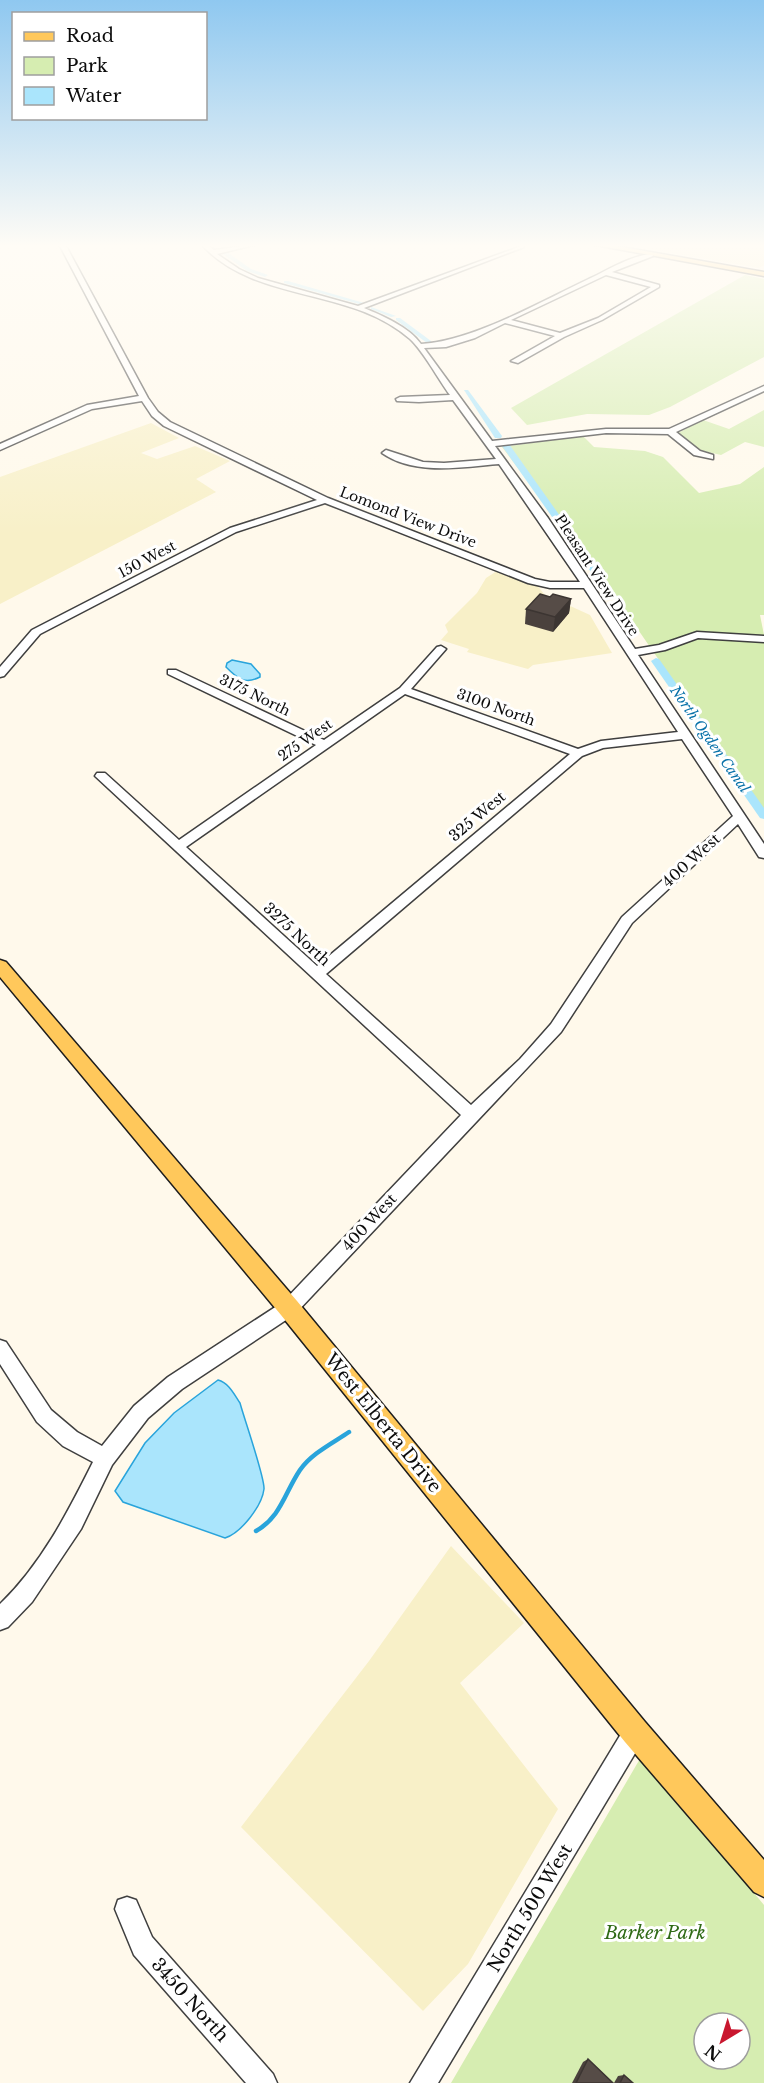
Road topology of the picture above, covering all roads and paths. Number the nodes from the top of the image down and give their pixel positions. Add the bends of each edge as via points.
1 (114, 341) edge
2 (415, 341) edge
3 (456, 341) edge
4 (550, 341) edge
5 (419, 346) junction
6 (515, 361) dead end
7 (764, 388) edge
8 (455, 397) junction
9 (144, 398) junction
10 (400, 399) dead end
11 (670, 432) junction
12 (488, 444) junction
13 (0, 447) edge
14 (386, 453) dead end
15 (710, 458) dead end
16 (500, 461) junction
17 (325, 500) junction
18 (586, 585) junction
19 (764, 639) edge
20 (441, 649) dead end
21 (631, 652) junction
22 (172, 672) dead end
23 (0, 674) edge
24 (404, 690) junction
25 (685, 735) junction
26 (325, 745) junction
27 (578, 753) junction
28 (101, 776) dead end
29 (739, 817) junction
30 (178, 847) junction
31 (764, 854) edge
32 (1, 970) edge
33 (316, 975) junction
34 (471, 1115) junction
35 (289, 1308) junction
36 (0, 1348) edge
37 (105, 1458) junction
38 (0, 1619) edge
39 (636, 1732) junction
40 (764, 1882) edge
41 (127, 1909) dead end
42 (264, 2083) edge
43 (423, 2083) edge

1 - 9 street, Lomond View Drive
2 - 5 street, Pleasant View Drive
3 - 5 street
4 - 6 street
5 - 8 street, Pleasant View Drive
7 - 11 street
8 - 10 street
8 - 12 street, Pleasant View Drive
9 - 13 street via 90,407
9 - 17 street, Lomond View Drive via 154,414 167,424
11 - 12 street via 606,431
11 - 15 street
12 - 16 street, Pleasant View Drive
14 - 16 street via 422,465
16 - 18 street, Pleasant View Drive
17 - 18 street, Lomond View Drive via 532,581
17 - 23 street, 150 West via 233,530 36,632
18 - 21 street, Pleasant View Drive
19 - 21 street via 697,635 661,648
20 - 24 street, 275 West
21 - 25 street, Pleasant View Drive
22 - 26 street, 3175 North
24 - 26 street, 275 West
24 - 27 street, 3100 North
25 - 27 street, 325 West via 601,745
25 - 29 street, Pleasant View Drive
26 - 30 street, 275 West
27 - 33 street, 325 West
28 - 30 street, 3275 North
29 - 31 street, Pleasant View Drive
29 - 34 street, 400 West via 627,920 556,1028
30 - 33 street, 3275 North
32 - 35 main road, West Elberta Drive
33 - 34 street, 3275 North
34 - 35 street, 400 West
35 - 37 street, 400 West via 175,1383 141,1412
35 - 39 main road, West Elberta Drive
36 - 37 street via 44,1416 70,1440
37 - 38 street, 400 West via 74,1522 25,1594
39 - 40 main road, West Elberta Drive
39 - 43 street, North 500 West
41 - 42 street, 3450 North via 143,1946

